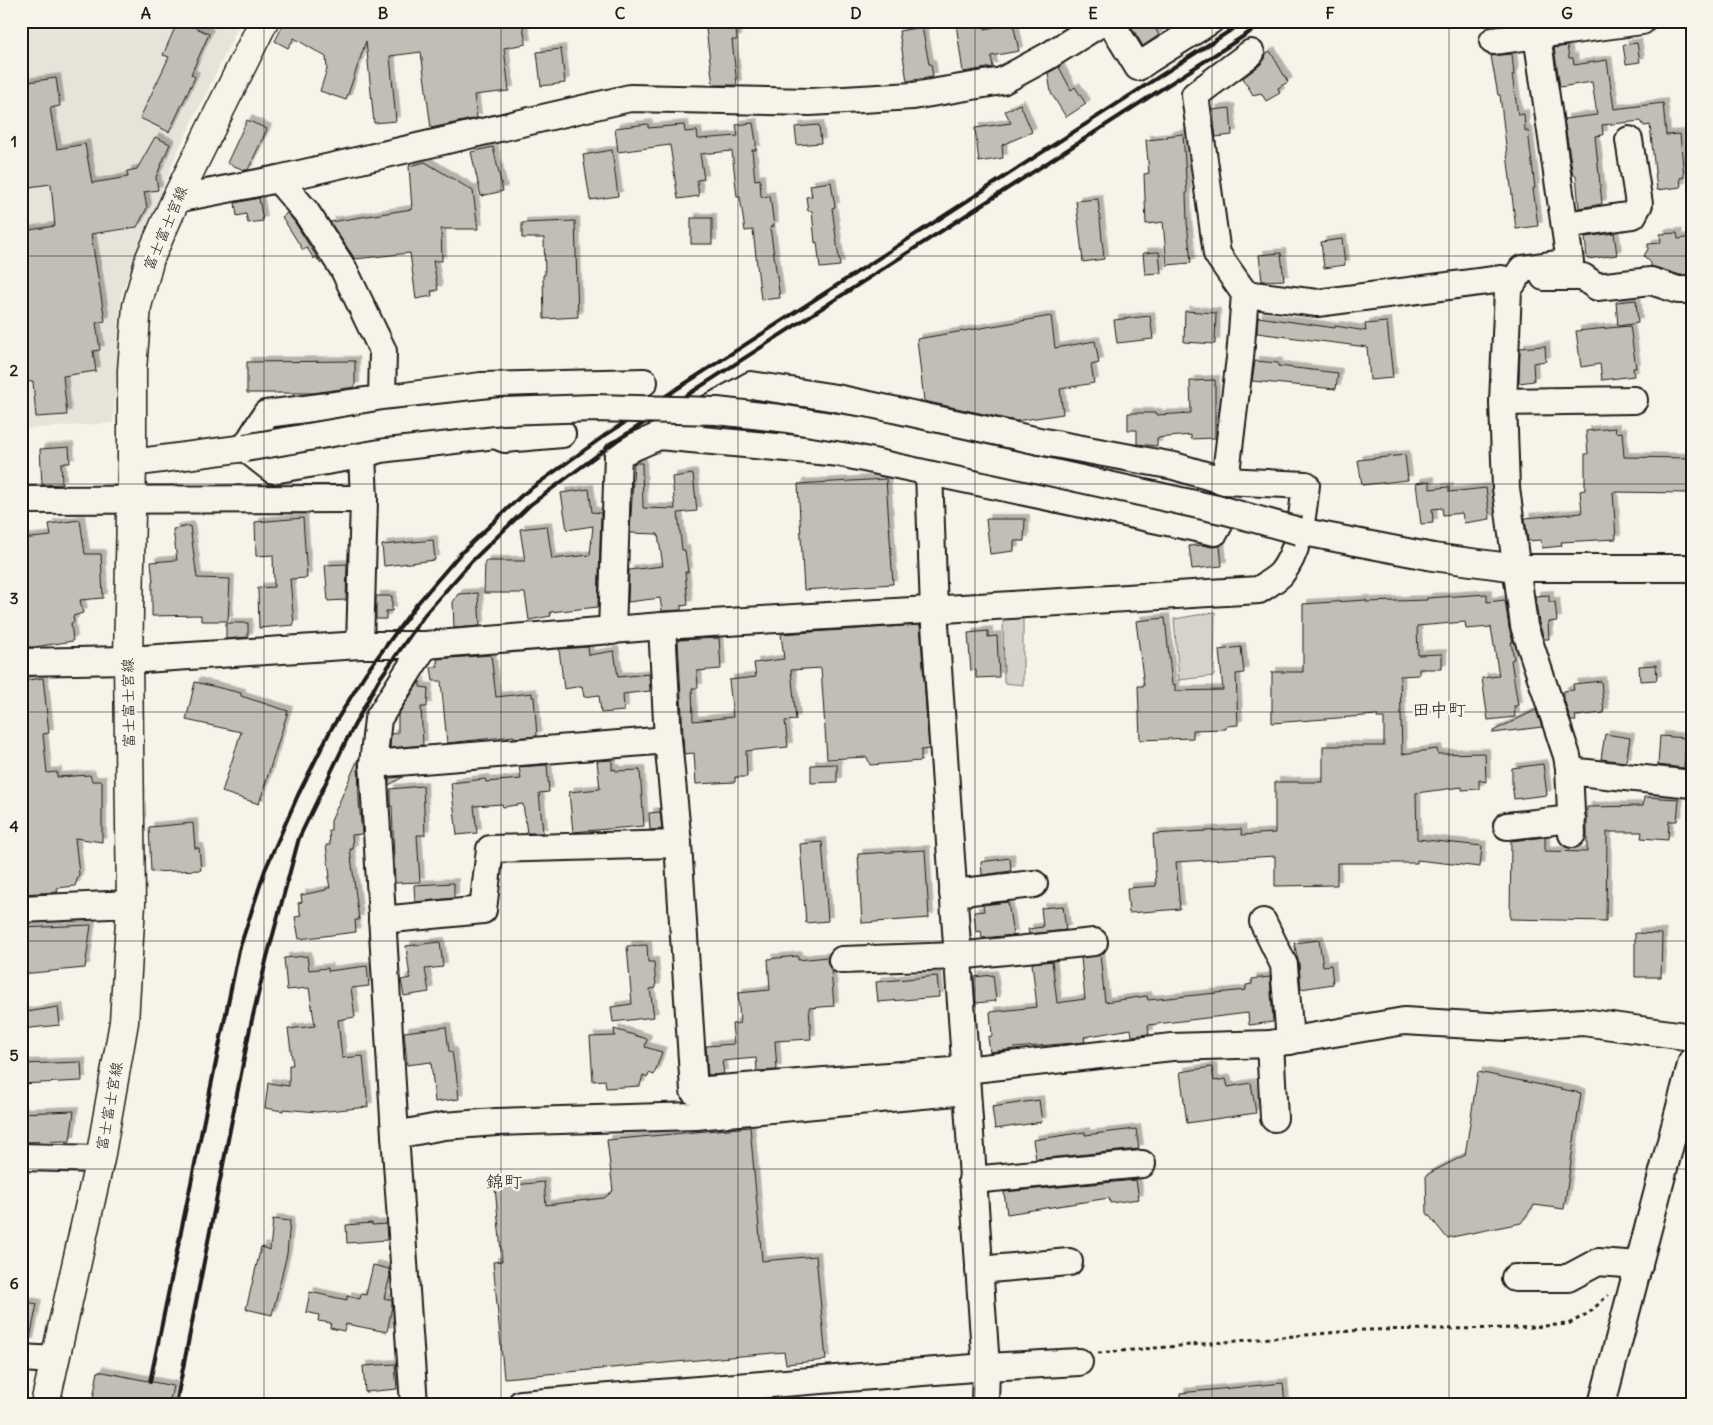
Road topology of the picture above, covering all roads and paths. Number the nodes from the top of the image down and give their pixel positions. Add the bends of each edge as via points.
1 (264, 21) edge
2 (1104, 21) edge
3 (1110, 21) edge
4 (1210, 21) edge
5 (1642, 21) edge
6 (1582, 25) edge
7 (1537, 35) junction
8 (1493, 41) dead end
9 (1251, 53) dead end
10 (1629, 140) dead end
11 (278, 179) junction
12 (176, 199) junction
13 (1565, 225) junction
14 (1529, 277) dead end
15 (1502, 279) dead end
16 (1692, 290) edge
17 (1245, 294) junction
18 (644, 382) dead end
19 (382, 399) junction
20 (1634, 400) dead end
21 (1503, 402) junction
22 (562, 434) dead end
23 (659, 436) junction
24 (245, 448) junction
25 (362, 455) junction
26 (132, 463) junction
27 (929, 472) junction
28 (1225, 481) junction
29 (130, 499) junction
30 (364, 499) junction
31 (21, 500) edge
32 (1226, 511) junction
33 (1299, 531) junction
34 (1517, 568) junction
35 (1692, 568) edge
36 (934, 610) junction
37 (662, 626) junction
38 (612, 631) junction
39 (360, 645) junction
40 (425, 645) junction
41 (128, 660) junction
42 (21, 662) edge
43 (668, 740) junction
44 (373, 764) junction
45 (1569, 768) junction
46 (1692, 784) edge
47 (1507, 826) dead end
48 (678, 844) junction
49 (1034, 884) dead end
50 (953, 893) junction
51 (131, 904) junction
52 (21, 909) edge
53 (382, 920) junction
54 (1263, 922) dead end
55 (1094, 942) dead end
56 (957, 956) junction
57 (842, 960) dead end
58 (1692, 1037) edge
59 (1280, 1043) junction
60 (1692, 1061) edge
61 (966, 1080) junction
62 (1274, 1118) dead end
63 (395, 1134) junction
64 (21, 1157) edge
65 (100, 1159) junction
66 (1142, 1164) dead end
67 (972, 1180) junction
68 (1069, 1262) dead end
69 (1639, 1265) junction
70 (979, 1270) junction
71 (1515, 1278) dead end
72 (1610, 1292) dead end
73 (21, 1358) edge
74 (1087, 1358) joint
75 (55, 1360) junction
76 (986, 1367) junction
77 (45, 1404) edge
78 (414, 1404) edge
79 (521, 1404) edge
80 (984, 1404) edge
81 (1602, 1404) edge

1 - 12 main road, 富士富士宮線
2 - 11 street via 1002,81 913,96 810,102 630,98
3 - 4 street via 1138,68
5 - 6 street
6 - 7 street
7 - 8 street
7 - 13 street
9 - 17 street via 1194,95 1217,254
10 - 13 street via 1639,204 1633,215
11 - 12 street
11 - 19 street via 306,212 344,270 383,351
12 - 26 main road, 富士富士宮線 via 150,258 136,306
13 - 21 street via 1570,262 1522,269 1508,290
14 - 16 street via 1583,277 1597,287 1650,282 1678,290
15 - 17 street via 1317,303
17 - 28 street
18 - 19 street via 481,386
19 - 24 street via 266,414
20 - 21 street
21 - 34 street via 1506,488
22 - 25 street via 505,439 495,434 380,449
23 - 27 street via 840,453
23 - 28 street via 752,385 836,398 1174,466
23 - 38 street via 618,454
24 - 25 street via 273,470
24 - 26 street
24 - 32 street, bridge via 384,424 502,411 594,408 717,411 863,431
25 - 30 street
26 - 29 main road, 富士富士宮線
27 - 32 street via 1216,532
27 - 36 street
28 - 33 street via 1306,484
29 - 30 street
29 - 31 street
29 - 41 main road, 富士富士宮線
30 - 39 street
32 - 33 street, bridge
33 - 34 street via 1433,557
33 - 36 street via 1294,555 1280,575 1259,590
34 - 35 street
34 - 45 street via 1524,626
36 - 37 street
36 - 50 street
37 - 38 street
37 - 43 street
38 - 40 street
39 - 40 street
39 - 41 street
40 - 44 street via 378,719
41 - 42 street
41 - 51 main road, 富士富士宮線
43 - 44 street
43 - 48 street
44 - 53 street
45 - 46 street via 1578,772
45 - 47 street via 1572,826
48 - 53 street via 490,849 482,910
48 - 61 street via 694,1091
49 - 50 street
50 - 56 street
51 - 52 street
51 - 65 main road, 富士富士宮線 via 124,1022
53 - 63 street
54 - 59 street via 1284,965
55 - 56 street
56 - 57 street
56 - 61 street
58 - 59 street via 1583,1022 1506,1027 1404,1021
59 - 61 street via 1172,1047
59 - 62 street
60 - 69 street
61 - 63 street via 696,1116 496,1122
61 - 67 street
63 - 78 street
64 - 65 street
65 - 75 main road, 富士富士宮線
66 - 67 street
67 - 70 street
68 - 70 street
69 - 71 street via 1598,1262 1568,1278
69 - 81 street
70 - 76 street
72 - 74 path via 1589,1313 1568,1324 1519,1328 1363,1330
73 - 75 street
74 - 76 street
75 - 77 main road, 富士富士宮線
76 - 79 street
76 - 80 street

